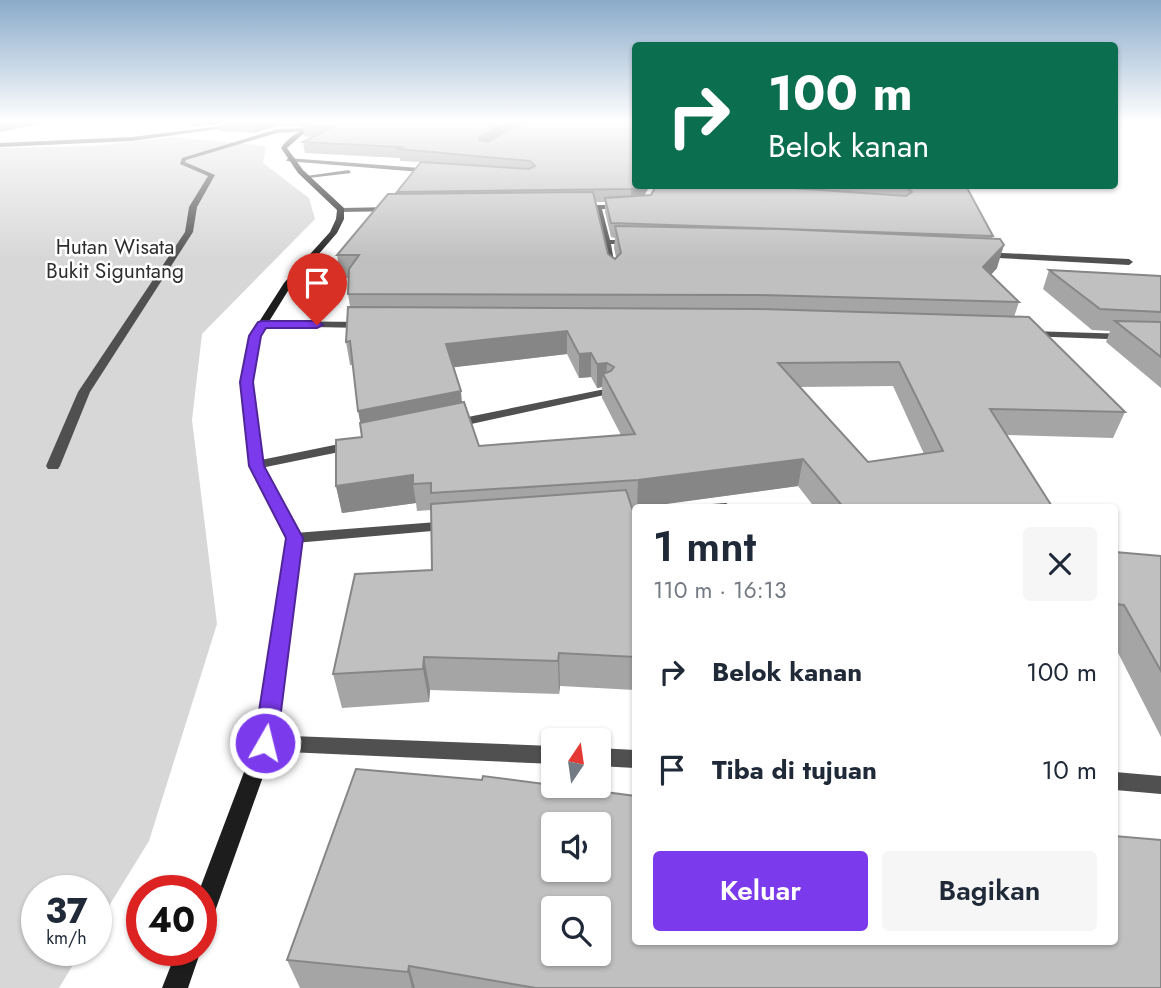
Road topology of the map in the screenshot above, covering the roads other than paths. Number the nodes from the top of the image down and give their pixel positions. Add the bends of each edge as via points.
1 (192, 167) edge
2 (297, 167) edge
3 (372, 167) edge
4 (382, 168) junction
5 (435, 171) edge
6 (309, 176) junction
7 (631, 206) edge
8 (598, 207) junction
9 (571, 208) edge
10 (409, 209) edge
11 (341, 210) junction
12 (606, 242) junction
13 (646, 243) edge
14 (967, 255) edge
15 (1129, 262) dead end
16 (614, 277) edge
17 (262, 324) junction
18 (372, 325) edge
19 (1012, 334) edge
20 (1161, 338) edge
21 (605, 392) edge
22 (444, 426) edge
23 (364, 443) edge
24 (256, 466) junction
25 (53, 467) dead end
26 (472, 525) edge
27 (295, 538) junction
28 (265, 743) junction
29 (541, 754) edge
30 (611, 758) edge
31 (632, 759) edge
32 (1118, 781) edge
33 (1161, 785) edge
34 (216, 875) edge
35 (183, 966) edge
36 (175, 988) edge

1 - 25 street via 212,175 193,206 189,232 84,392
2 - 6 street
3 - 4 street
4 - 5 street
4 - 6 street
6 - 11 street
7 - 8 street
8 - 9 street
8 - 12 street
10 - 11 street
11 - 17 street via 333,233 286,285
12 - 13 street
12 - 16 street
14 - 15 street
17 - 18 street
17 - 24 street via 255,336 247,382
19 - 20 street
21 - 22 street
23 - 24 street
24 - 27 street
26 - 27 street
27 - 28 street
28 - 29 street
28 - 34 street
30 - 31 street
32 - 33 street
35 - 36 street

